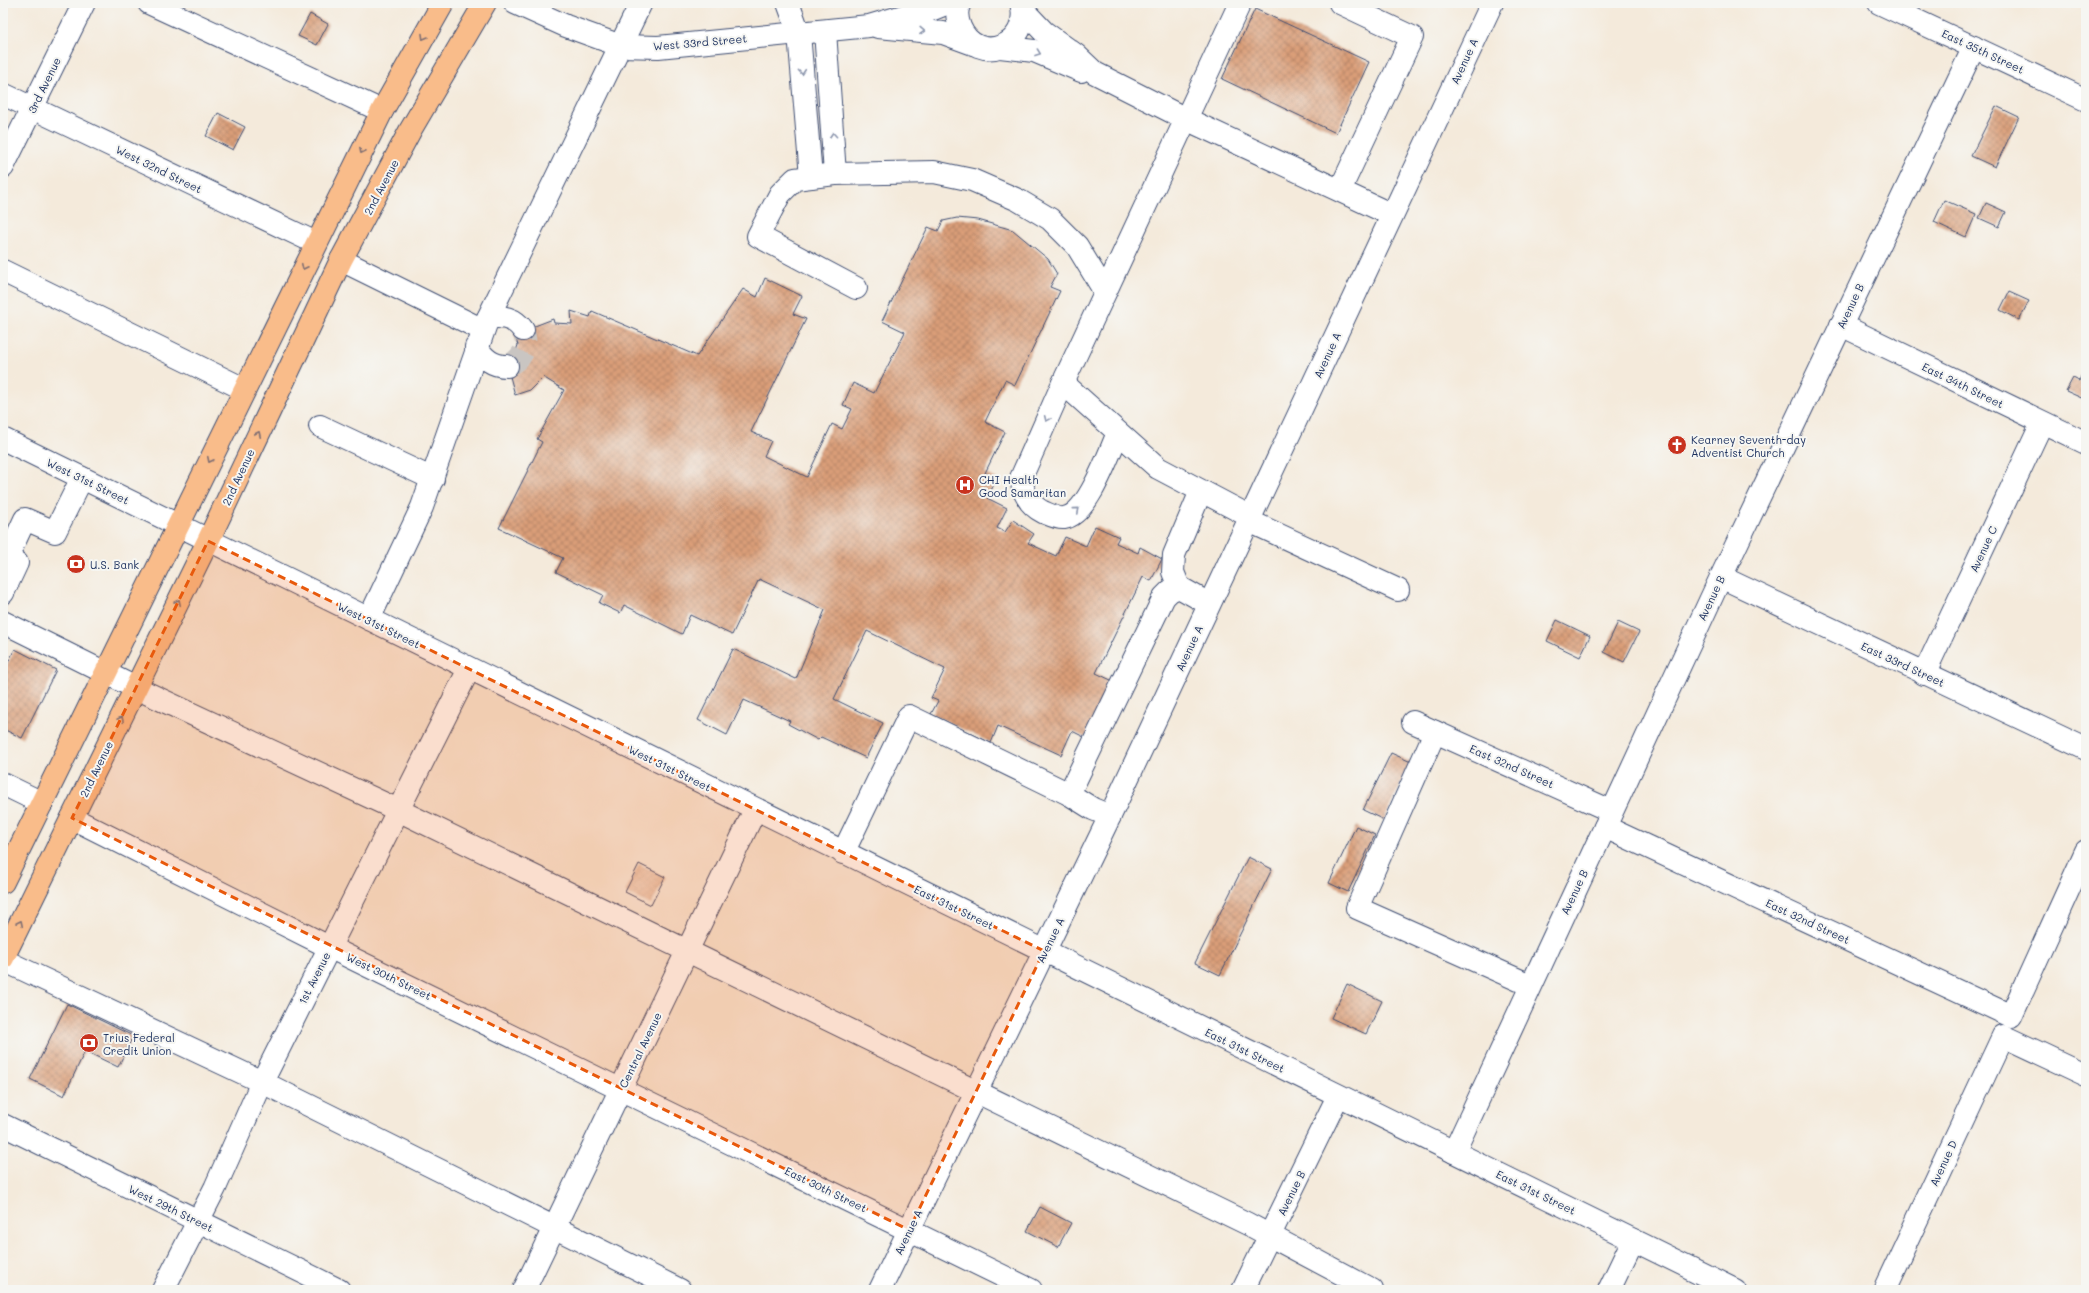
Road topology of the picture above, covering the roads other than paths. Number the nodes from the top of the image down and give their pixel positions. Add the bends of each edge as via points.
1 (84, 3) edge
2 (149, 3) edge
3 (443, 3) edge
4 (485, 3) edge
5 (515, 3) edge
6 (641, 3) edge
7 (788, 3) edge
8 (948, 3) edge
9 (960, 3) edge
10 (1240, 3) edge
11 (1340, 3) edge
12 (1492, 3) edge
13 (1879, 3) edge
14 (1022, 7) edge
15 (869, 26) junction
16 (825, 30) junction
17 (799, 33) junction
18 (973, 44) junction
19 (621, 46) junction
20 (1000, 47) junction
21 (1974, 47) junction
22 (1095, 73) junction
23 (3, 94) edge
24 (2086, 100) edge
25 (32, 108) junction
26 (382, 111) junction
27 (1186, 119) junction
28 (3, 167) edge
29 (835, 174) junction
30 (810, 177) junction
31 (1340, 190) junction
32 (1392, 214) junction
33 (316, 243) junction
34 (341, 260) junction
35 (3, 271) edge
36 (856, 288) dead end
37 (1105, 292) junction
38 (1841, 325) junction
39 (523, 330) dead end
40 (482, 332) junction
41 (507, 366) dead end
42 (1063, 383) junction
43 (244, 390) junction
44 (2042, 423) junction
45 (320, 426) dead end
46 (1118, 433) junction
47 (3, 439) edge
48 (2086, 443) edge
49 (82, 478) junction
50 (433, 479) junction
51 (1201, 492) junction
52 (1250, 519) junction
53 (178, 525) junction
54 (208, 540) junction
55 (1721, 577) junction
56 (1179, 587) junction
57 (1398, 590) dead end
58 (3, 592) edge
59 (1209, 604) junction
60 (369, 620) junction
61 (3, 622) edge
62 (469, 668) junction
63 (106, 672) junction
64 (1924, 674) junction
65 (136, 688) junction
66 (1413, 722) dead end
67 (1435, 732) junction
68 (2086, 749) edge
69 (3, 784) edge
70 (1069, 794) junction
71 (42, 803) junction
72 (398, 810) junction
73 (755, 810) junction
74 (1110, 816) junction
75 (72, 818) junction
76 (1608, 819) junction
77 (2086, 851) edge
78 (843, 853) junction
79 (3, 882) edge
80 (329, 947) junction
81 (1044, 951) junction
82 (687, 952) junction
83 (3, 959) edge
84 (1530, 985) junction
85 (2086, 1075) edge
86 (262, 1082) junction
87 (621, 1089) junction
88 (976, 1092) junction
89 (1338, 1096) junction
90 (3, 1125) edge
91 (1454, 1152) junction
92 (199, 1222) junction
93 (554, 1228) junction
94 (909, 1230) junction
95 (1270, 1236) junction
96 (1633, 1240) junction
97 (163, 1290) edge
98 (339, 1290) edge
99 (524, 1290) edge
100 (680, 1290) edge
101 (880, 1290) edge
102 (1031, 1290) edge
103 (1243, 1290) edge
104 (1372, 1290) edge
105 (1609, 1290) edge
106 (1735, 1290) edge
107 (1884, 1290) edge

1 - 25 street, 3rd Avenue
2 - 26 street
3 -> 26 main road
4 - 34 main road, 2nd Avenue via 411,129
5 - 19 street, West 33rd Street via 566,26
6 - 19 street
7 - 17 street
8 - 15 street, West 33rd Street via 928,11
9 - 18 street via 958,21 963,34
10 - 27 street
11 - 31 street via 1412,38
12 - 32 street, Avenue A
13 - 21 street, East 35th Street
14 - 20 street via 1021,29 1012,40
14 - 22 street via 1044,32 1076,55
15 - 16 street, West 33rd Street
15 -> 18 street, West 33rd Street via 943,33
16 - 17 street, West 33rd Street
29 -> 16 street
17 - 19 street, West 33rd Street via 658,47
17 -> 30 street
18 - 20 street, West 33rd Street via 986,48
19 - 40 street
20 -> 22 street, West 33rd Street via 1034,51 1081,71
21 - 24 street, East 35th Street
21 - 38 street, Avenue B
22 - 27 street
23 - 25 street, West 32nd Street
25 - 28 street, 3rd Avenue
25 - 33 street, West 32nd Street
26 -> 33 main road
27 - 31 street
27 - 37 street
29 - 30 street
29 - 37 street via 934,172 972,180 1018,200 1050,218 1077,246
30 - 36 street via 795,179 780,194 758,236
31 - 32 street
32 - 52 street, Avenue A
33 -> 43 main road
34 - 40 street
54 -> 34 main road, 2nd Avenue
35 - 43 street
37 - 42 street
38 - 44 street, East 34th Street
38 - 55 street, Avenue B
39 - 40 street via 508,318 497,316
40 - 41 street via 486,360 498,366
40 - 50 street
42 - 46 street
42 -> 46 street via 1021,478 1023,491 1038,510 1063,518 1074,513 1090,494
43 -> 53 main road
44 - 48 street, East 34th Street
44 - 64 street, Avenue C
45 - 50 street
46 - 51 street via 1158,468
47 - 49 street, West 31st Street
49 - 53 street, West 31st Street
49 - 58 street via 55,532 25,519 7,558 17,563
50 - 60 street
51 - 52 street
51 - 56 street via 1174,555 1173,572
52 - 57 street
52 - 59 street, Avenue A
53 - 54 street, West 31st Street
53 - 63 main road
54 - 60 street, West 31st Street
65 -> 54 main road, 2nd Avenue
55 - 64 street, East 33rd Street
55 - 76 street, Avenue B
56 - 59 street
56 - 70 street via 1164,597
59 - 74 street, Avenue A
60 - 62 street, West 31st Street
61 - 63 street
62 - 72 street, 1st Avenue
62 - 73 street, West 31st Street
63 - 65 street
63 - 71 main road
64 - 68 street, East 33rd Street
65 - 72 street
75 -> 65 main road, 2nd Avenue
66 - 67 street, East 32nd Street
67 - 76 street, East 32nd Street
67 - 84 street via 1357,908
69 - 71 street
70 - 74 street
70 - 78 street via 909,716
71 - 79 main road
72 - 80 street, 1st Avenue
72 - 82 street
73 - 78 street, East 31st Street
73 - 82 street, Central Avenue
74 - 81 street, Avenue A
75 - 80 street, West 30th Street
83 -> 75 main road, 2nd Avenue
76 - 77 street, East 32nd Street via 2010,1016
76 - 84 street, Avenue B
78 - 81 street, East 31st Street
80 - 86 street, 1st Avenue
80 - 87 street, West 30th Street
81 - 88 street, Avenue A
81 - 89 street, East 31st Street
82 - 87 street, Central Avenue
82 - 88 street
83 - 86 street
84 - 91 street, Avenue B
85 - 107 street, Avenue D via 2003,1036
86 - 92 street, 1st Avenue
86 - 93 street
87 - 93 street, Central Avenue
87 - 94 street, East 30th Street
88 - 94 street, Avenue A
88 - 95 street
89 - 91 street, East 31st Street
89 - 95 street, Avenue B
90 - 92 street, West 29th Street
91 - 96 street, East 31st Street
92 - 97 street, 1st Avenue
92 - 98 street, West 29th Street
93 - 99 street, Central Avenue
93 - 100 street
94 - 101 street, Avenue A
94 - 102 street, East 30th Street
95 - 103 street, Avenue B
95 - 104 street
96 - 105 street
96 - 106 street, East 31st Street

